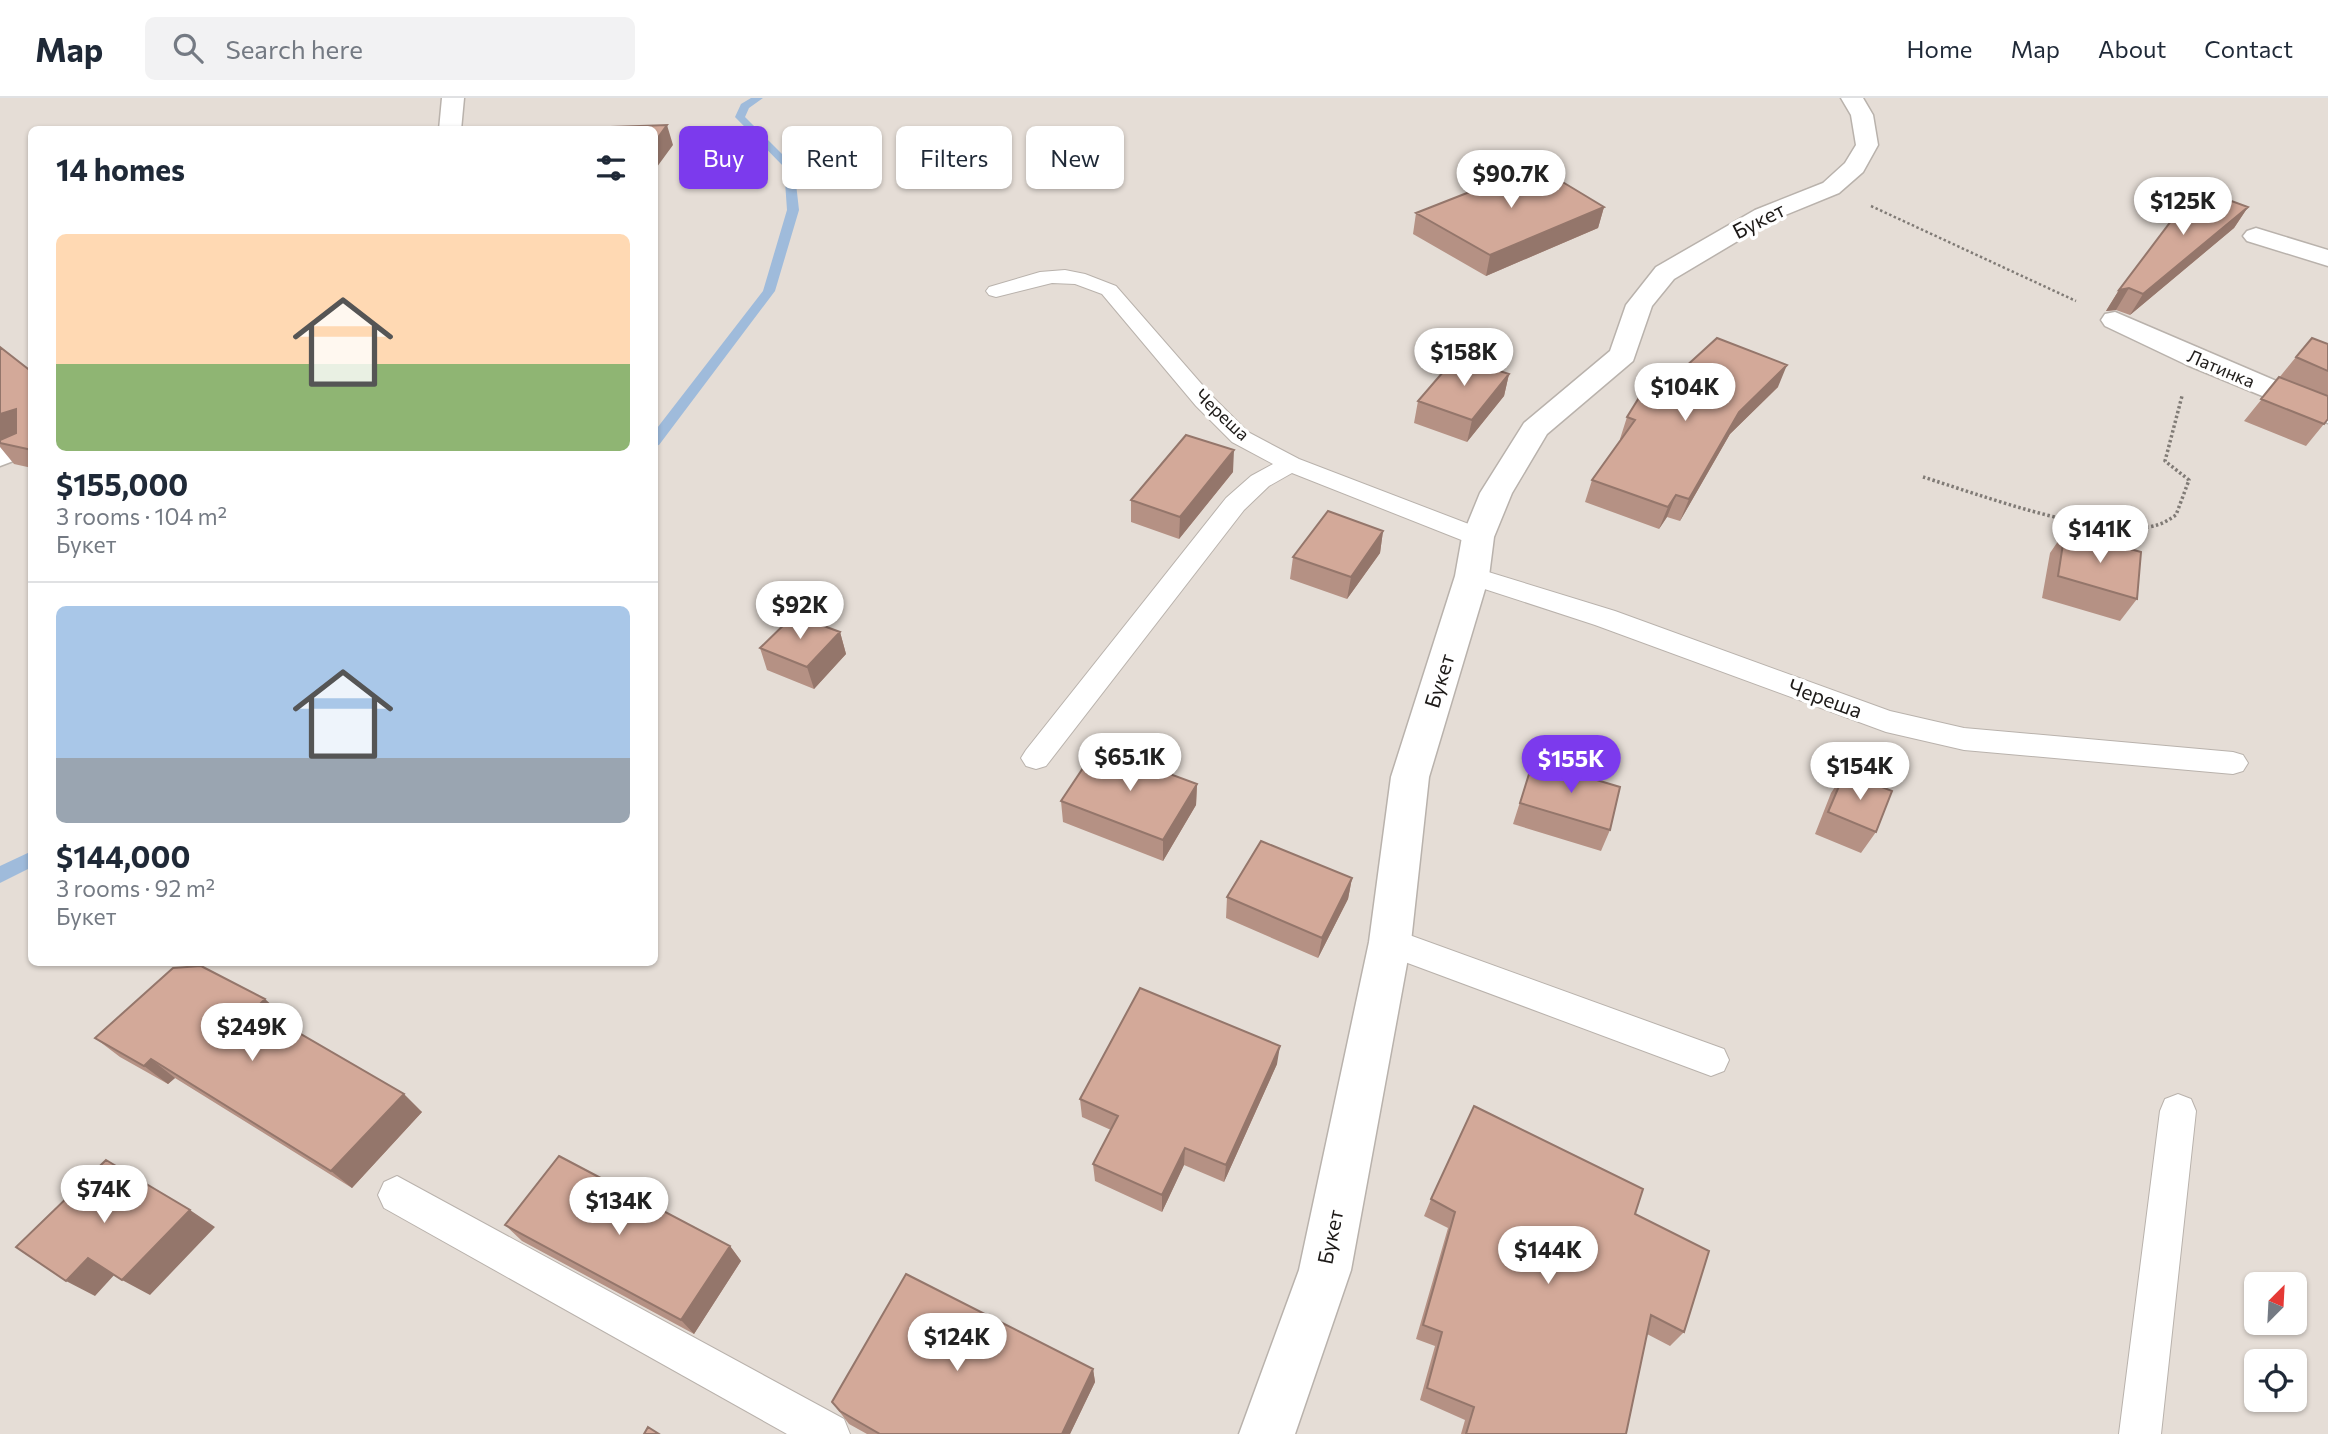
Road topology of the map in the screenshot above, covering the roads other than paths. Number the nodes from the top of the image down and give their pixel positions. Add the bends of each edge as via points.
1 (453, 98) edge
2 (1852, 98) edge
3 (450, 126) edge
4 (2256, 236) dead end
5 (2328, 258) edge
6 (996, 291) dead end
7 (2115, 320) road end
8 (2328, 414) edge
9 (28, 444) edge
10 (0, 457) edge
11 (1291, 464) junction
12 (1478, 537) junction
13 (1472, 576) junction
14 (1036, 758) dead end
15 (2233, 763) dead end
16 (1390, 942) junction
17 (1711, 1060) dead end
18 (2178, 1111) dead end
19 (397, 1195) dead end
20 (829, 1434) edge
21 (1267, 1434) edge
22 (2140, 1434) edge

1 - 3 street
2 - 12 street, Букет via 1862,115 1867,145 1856,167 1831,188 1763,215 1665,273 1639,305 1623,355 1535,429 1496,493
4 - 5 street
6 - 11 lane, Череша via 1045,276 1067,275 1109,290 1240,437
7 - 8 street, Латинка
9 - 10 street
11 - 12 lane, Череша
11 - 14 lane via 1259,481 1235,504
12 - 13 street, Букет
13 - 15 lane, Череша via 1605,618 1886,721 1964,739
13 - 16 street, Букет via 1410,777
16 - 17 lane
16 - 21 street, Букет via 1325,1270
18 - 22 lane
19 - 20 lane

